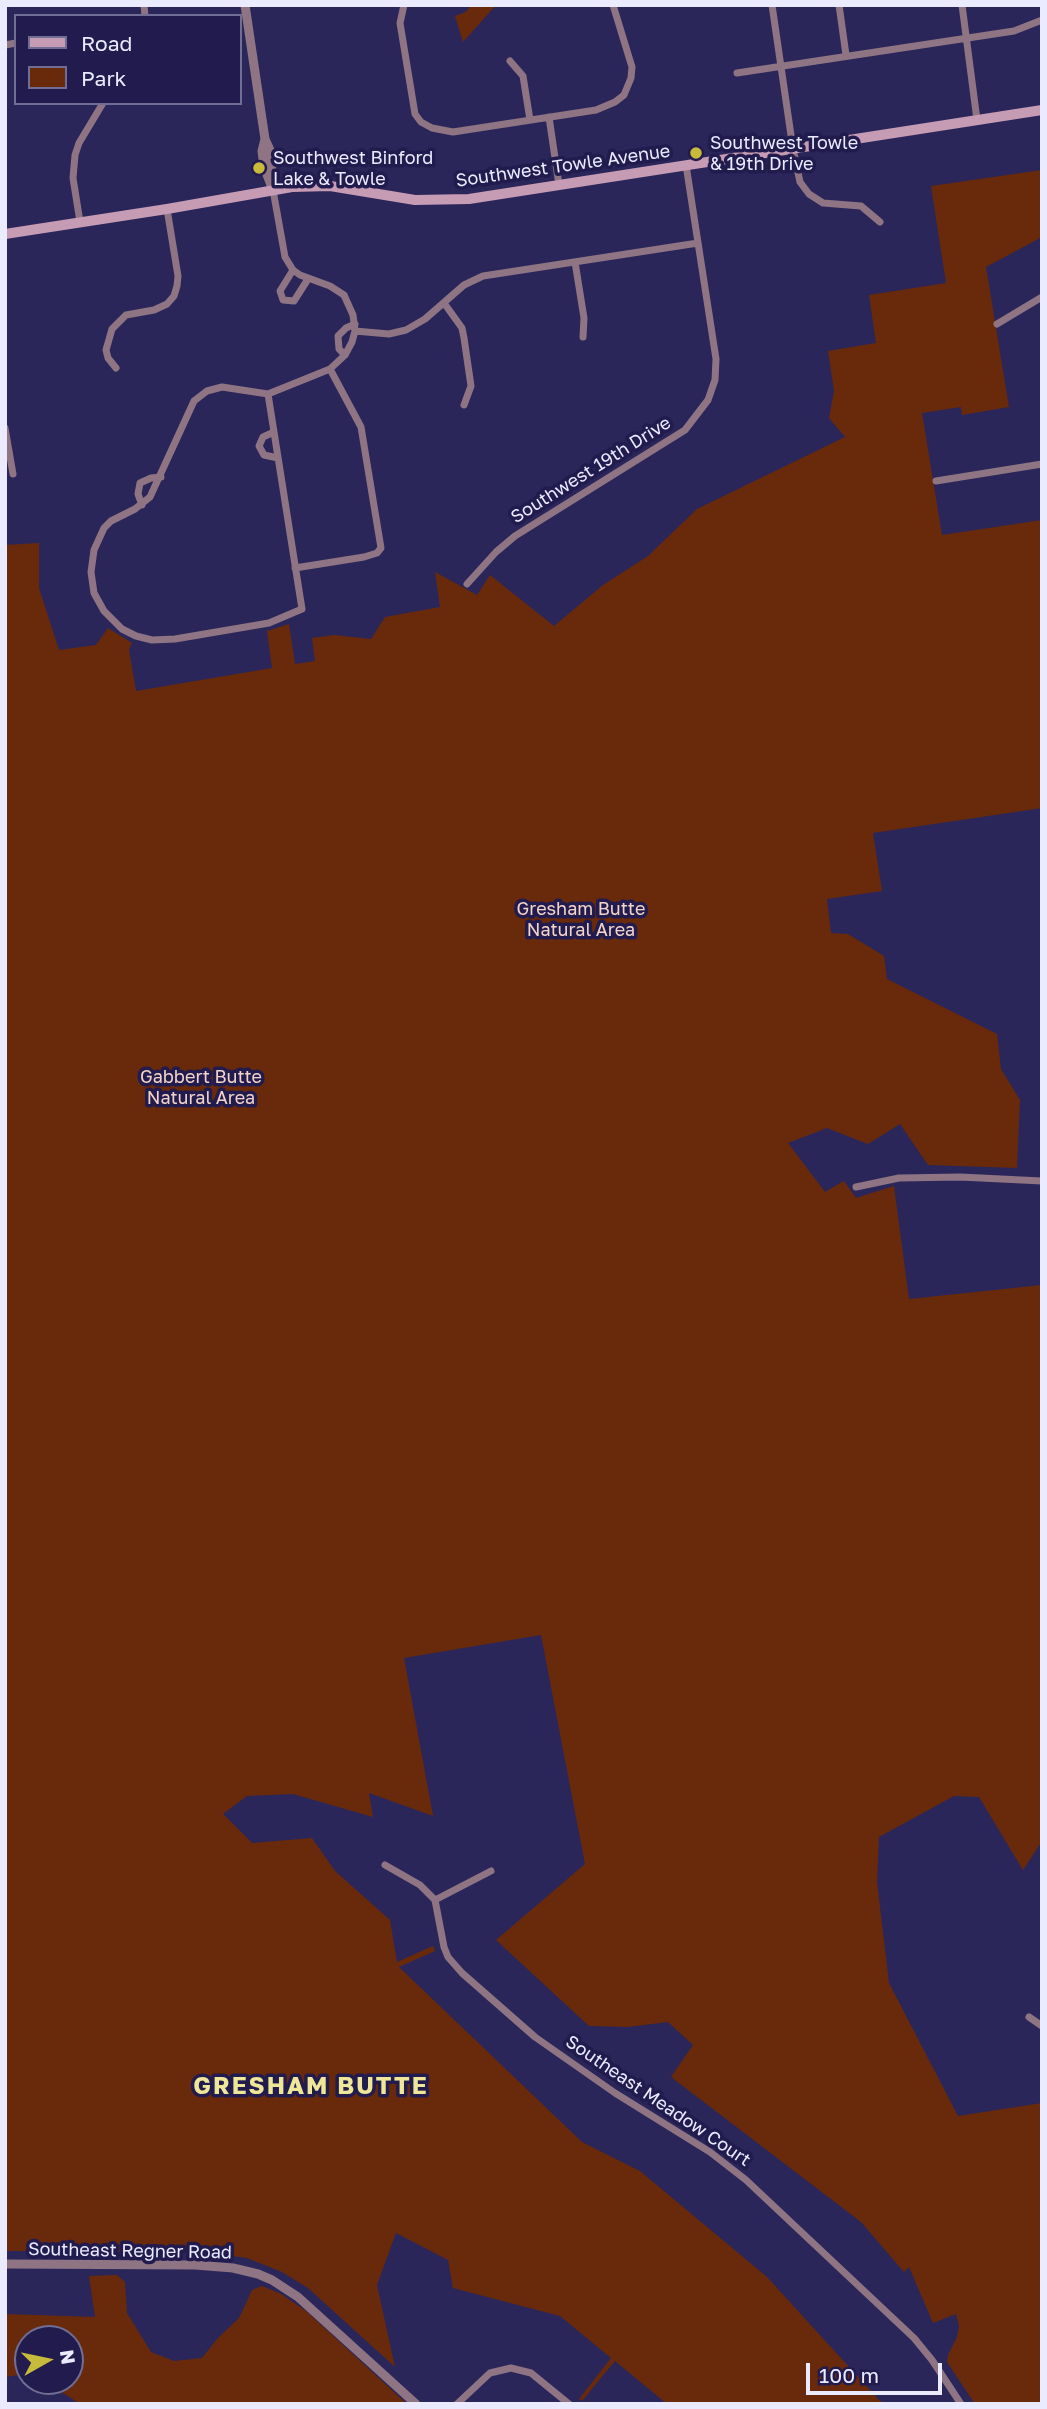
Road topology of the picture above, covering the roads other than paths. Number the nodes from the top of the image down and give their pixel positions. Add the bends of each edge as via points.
1 (244, 5) edge
2 (404, 5) edge
3 (613, 5) edge
4 (772, 5) edge
5 (839, 5) edge
6 (962, 5) edge
7 (1042, 20) edge
8 (966, 39) junction
9 (846, 55) junction
10 (510, 61) dead end
11 (780, 65) junction
12 (737, 73) dead end
13 (102, 105) edge
14 (1042, 110) edge
15 (549, 117) junction
16 (530, 120) junction
17 (977, 120) junction
18 (793, 149) junction
19 (686, 165) junction
20 (559, 185) junction
21 (273, 190) junction
22 (167, 209) junction
23 (80, 222) junction
24 (880, 222) dead end
25 (5, 233) edge
26 (698, 243) junction
27 (575, 261) junction
28 (293, 270) junction
29 (308, 279) junction
30 (1040, 298) edge
31 (444, 303) junction
32 (1042, 307) edge
33 (997, 324) dead end
34 (355, 328) junction
35 (583, 337) dead end
36 (345, 355) junction
37 (116, 368) dead end
38 (330, 369) junction
39 (268, 394) junction
40 (464, 405) dead end
41 (5, 428) edge
42 (274, 432) junction
43 (278, 458) junction
44 (1042, 464) edge
45 (13, 474) dead end
46 (161, 477) junction
47 (936, 481) dead end
48 (142, 505) junction
49 (295, 568) junction
50 (467, 584) dead end
51 (1042, 1181) edge
52 (856, 1187) dead end
53 (385, 1866) dead end
54 (491, 1871) dead end
55 (435, 1900) junction
56 (1029, 2017) dead end
57 (1042, 2026) edge
58 (5, 2264) edge
59 (416, 2404) edge
60 (457, 2404) edge
61 (569, 2404) edge
62 (961, 2404) edge

1 - 21 street
2 - 16 street via 400,23 412,104 421,122 453,132
3 - 15 street via 632,67 624,95 596,110
4 - 11 street
5 - 9 street
6 - 8 street
7 - 8 street via 1014,31
8 - 9 street
8 - 17 street
9 - 11 street
10 - 16 street via 523,76
11 - 12 street
11 - 18 street
13 - 23 street via 75,155 73,178
14 - 17 main road, Southwest Towle Avenue
15 - 16 street
15 - 20 street
17 - 18 main road, Southwest Towle Avenue
18 - 19 main road, Southwest Towle Avenue
18 - 24 street via 800,182 814,198 832,205 861,206
19 - 20 main road, Southwest Towle Avenue
19 - 26 street, Southwest 19th Drive
20 - 21 main road, Southwest Towle Avenue via 443,201 330,186
21 - 22 main road, Southwest Towle Avenue
21 - 28 street via 281,246
22 - 23 main road, Southwest Towle Avenue
22 - 37 street via 178,276 174,296 161,307 119,320 106,350
23 - 25 main road, Southwest Towle Avenue
26 - 27 street
26 - 50 street, Southwest 19th Drive via 716,359 712,390 703,409 676,436 515,536
27 - 31 street via 483,276
27 - 35 street
28 - 29 street
28 - 29 street via 280,291 283,300 298,298
29 - 34 street via 344,295
30 - 32 street
30 - 33 street
31 - 34 street via 406,330 389,334
31 - 40 street via 464,338 471,386
34 - 36 street
34 - 36 street via 338,336 339,349
36 - 38 street
38 - 39 street
38 - 49 street via 362,427 381,548 364,557
39 - 42 street
39 - 46 street via 222,387 201,395 189,408
41 - 45 street
42 - 43 street
42 - 43 street via 259,446 264,454
43 - 49 street
44 - 47 street
46 - 48 street
46 - 48 street via 141,483
48 - 49 street via 104,528 92,562 98,602 111,620 136,636 168,640 269,623 302,608
51 - 52 street via 900,1178
53 - 55 street
54 - 55 street
55 - 62 street, Southeast Meadow Court via 444,1947 462,1973 535,2037 746,2180 914,2338
56 - 57 street
58 - 59 street, Southeast Regner Road via 195,2265 258,2274 298,2297
60 - 61 street via 490,2373 510,2368 531,2373

